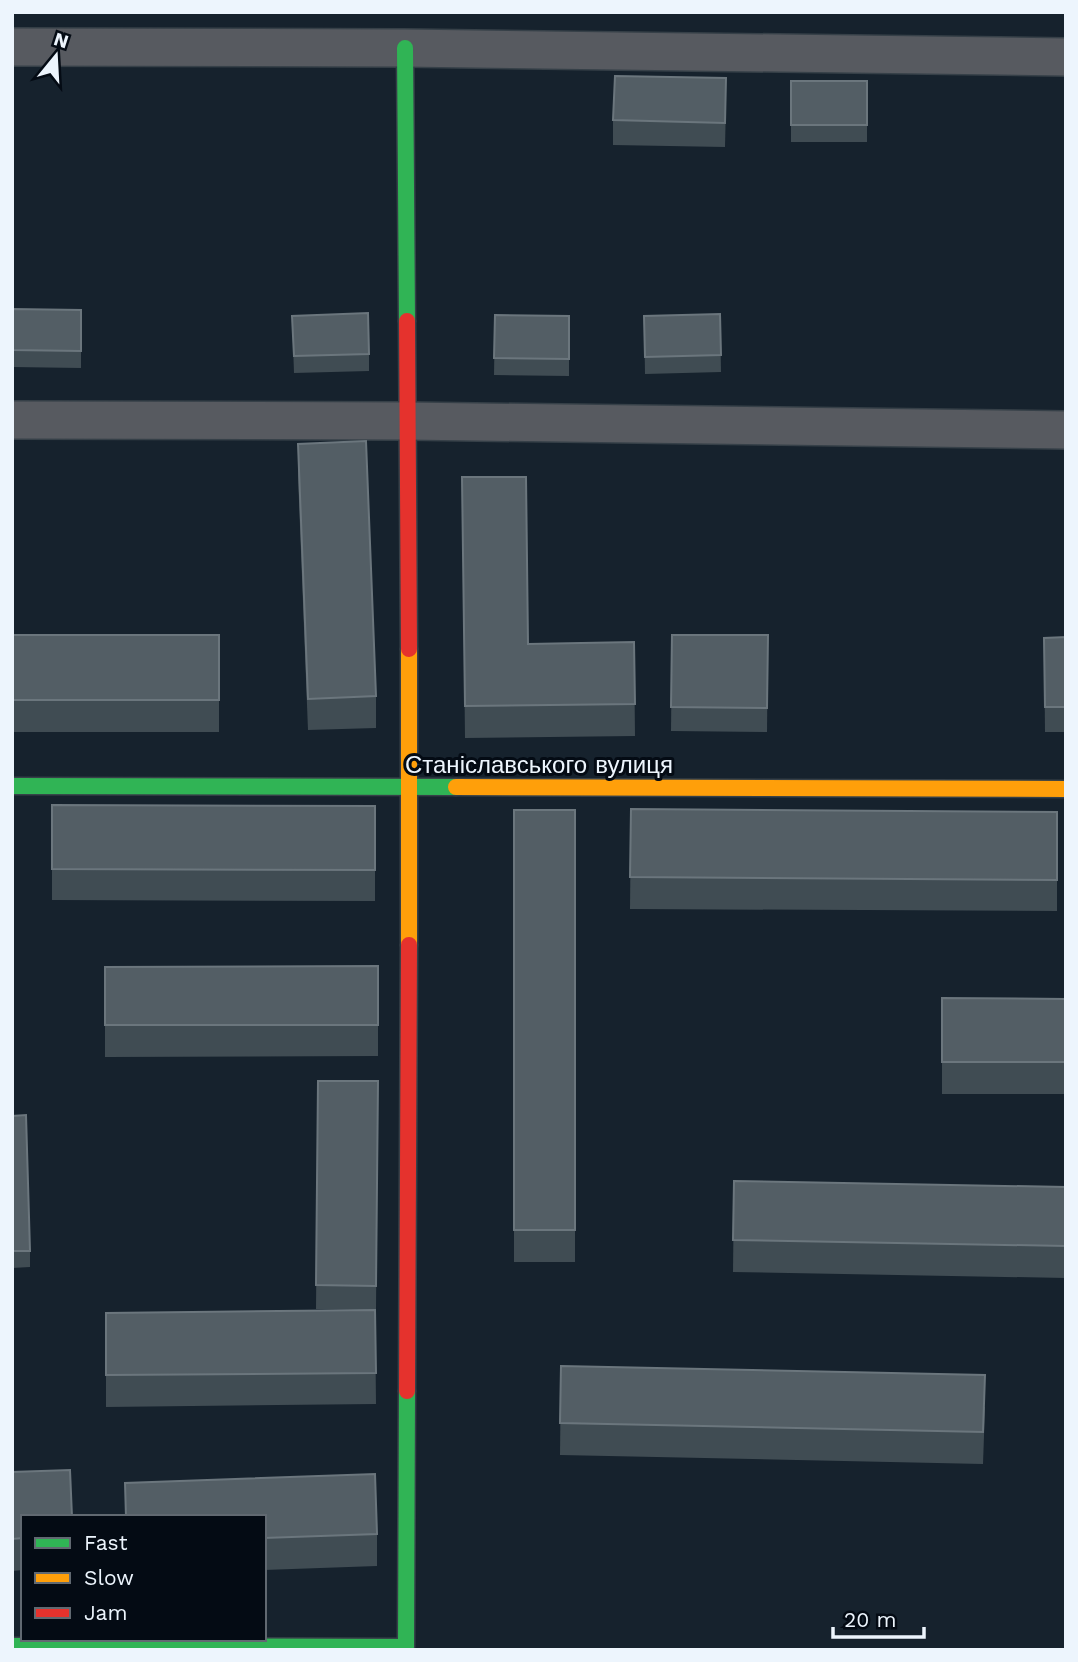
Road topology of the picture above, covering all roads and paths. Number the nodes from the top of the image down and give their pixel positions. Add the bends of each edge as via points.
1 (12, 47) edge
2 (405, 48) junction
3 (1066, 57) edge
4 (12, 420) edge
5 (408, 421) junction
6 (1066, 430) edge
7 (12, 786) edge
8 (410, 787) junction
9 (1066, 789) edge
10 (12, 1646) edge
11 (406, 1648) edge

1 - 2 street
2 - 3 street
2 - 5 street
4 - 5 street
5 - 6 street
5 - 8 street
7 - 8 street, Станіславського вулиця
8 - 9 street, Станіславського вулиця
8 - 11 street
10 - 11 street

